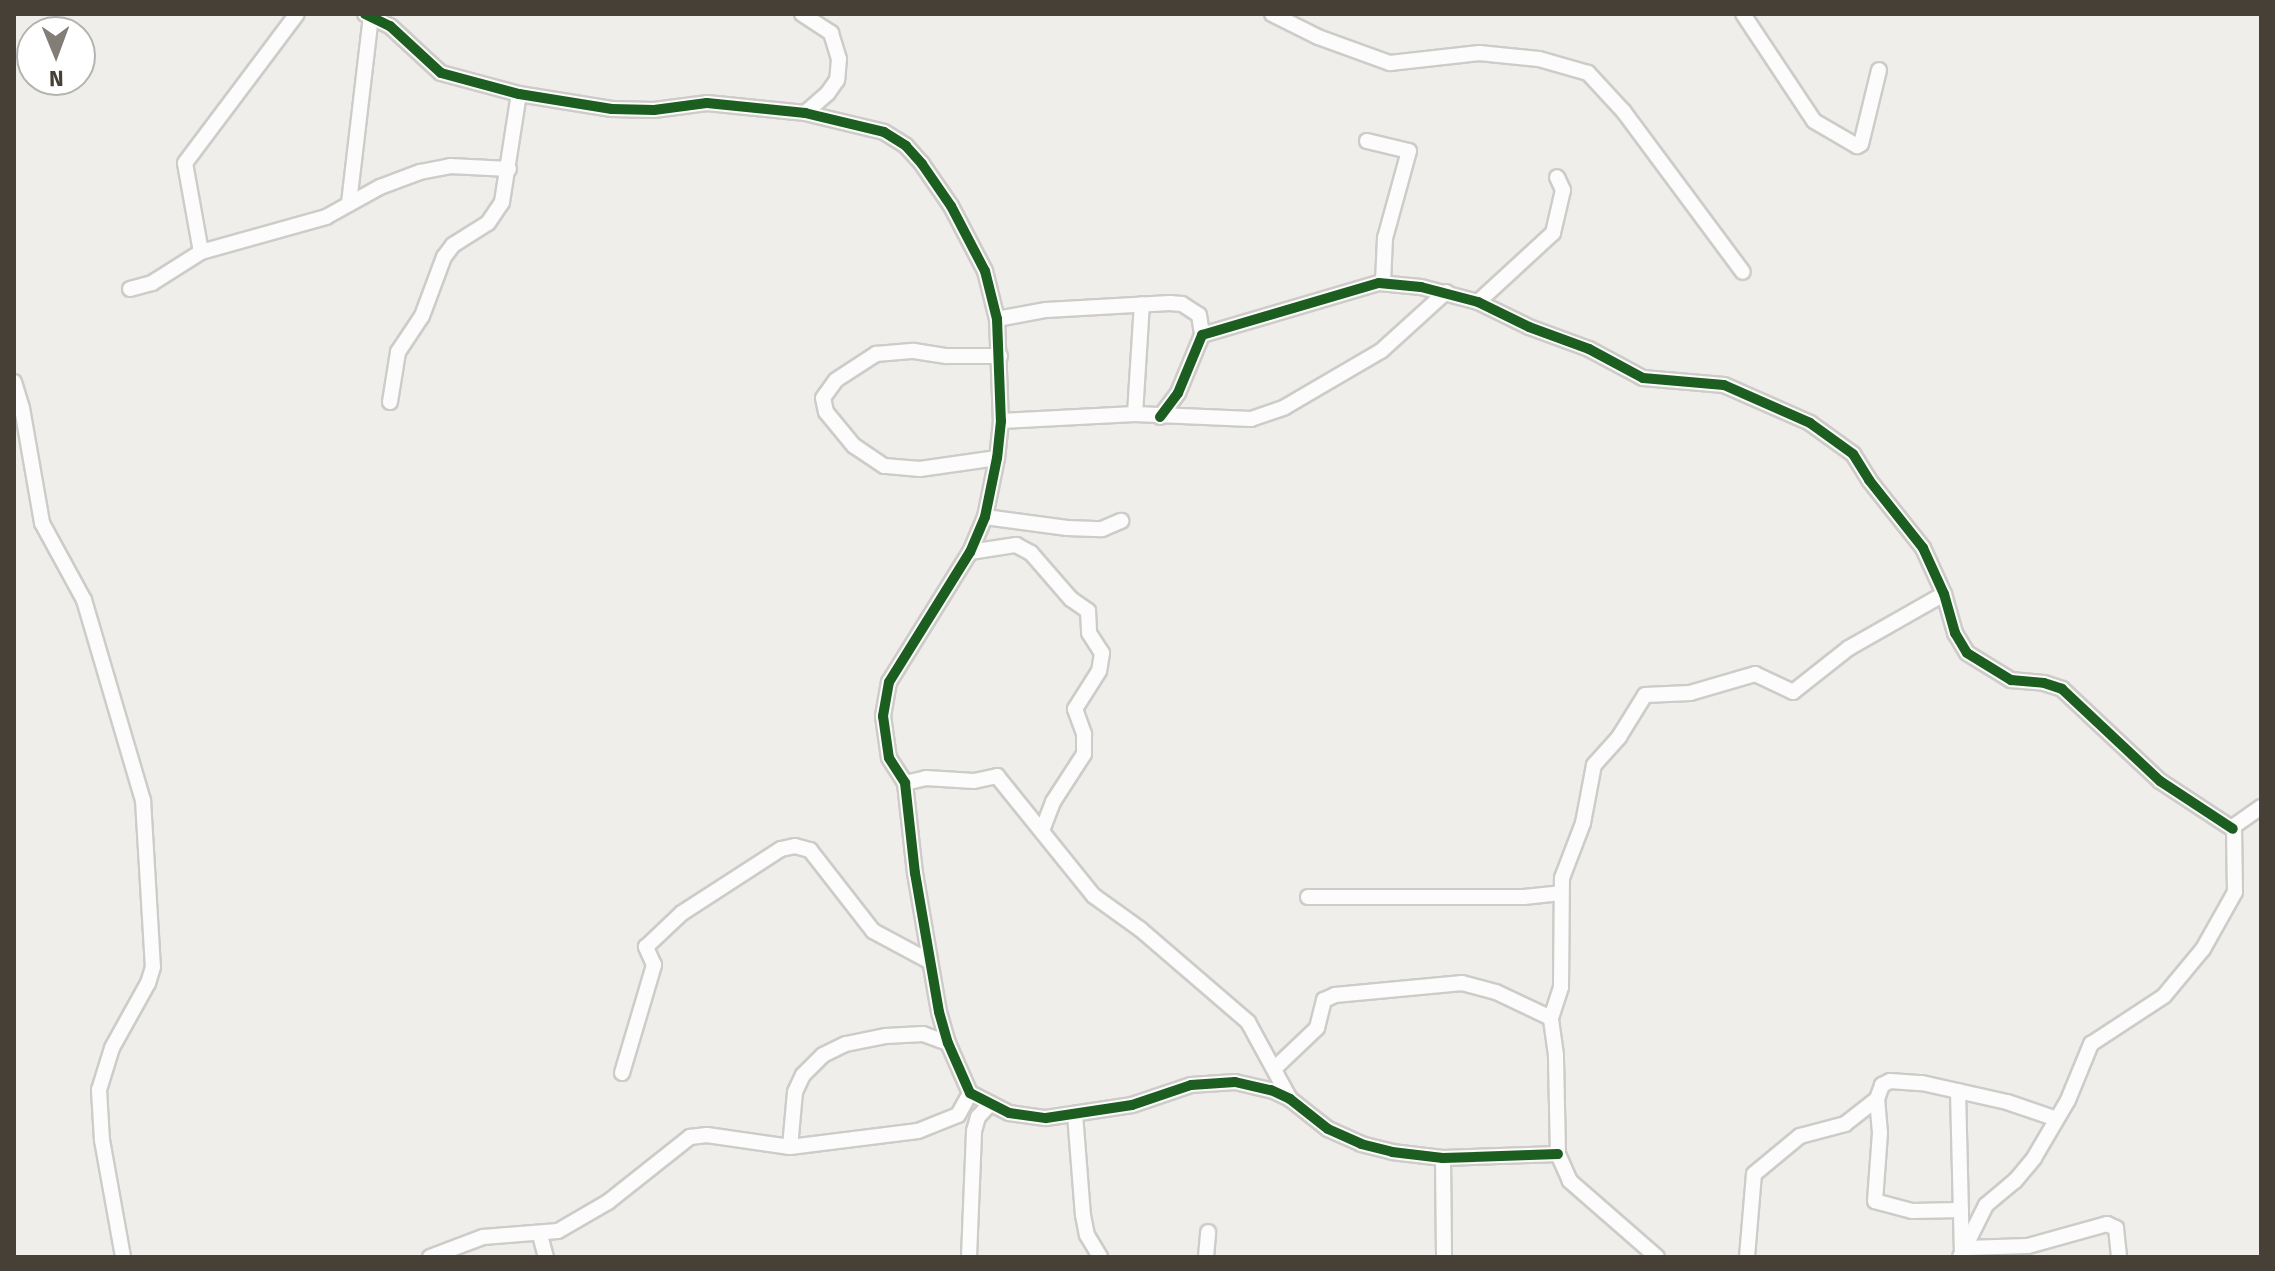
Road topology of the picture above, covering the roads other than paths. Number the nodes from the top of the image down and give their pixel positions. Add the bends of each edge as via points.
1 (297, 14) edge
2 (802, 14) edge
3 (1272, 14) edge
4 (1743, 14) edge
5 (368, 15) edge
6 (1879, 70) dead end
7 (519, 94) junction
8 (805, 113) junction
9 (1367, 141) dead end
10 (509, 169) junction
11 (1557, 177) dead end
12 (349, 203) junction
13 (201, 252) junction
14 (1743, 272) dead end
15 (1383, 282) junction
16 (130, 289) dead end
17 (1446, 292) junction
18 (1478, 302) junction
19 (1142, 304) junction
20 (997, 319) junction
21 (1202, 335) junction
22 (1000, 356) junction
23 (14, 382) edge
24 (390, 402) dead end
25 (1135, 414) junction
26 (1160, 417) junction
27 (1001, 421) junction
28 (997, 458) junction
29 (985, 517) junction
30 (1121, 521) dead end
31 (970, 552) junction
32 (1944, 594) junction
33 (905, 783) junction
34 (2261, 807) edge
35 (2233, 829) junction
36 (1042, 830) junction
37 (1561, 893) junction
38 (1308, 897) dead end
39 (929, 961) junction
40 (1551, 1018) junction
41 (948, 1043) junction
42 (1275, 1068) junction
43 (622, 1073) dead end
44 (1958, 1091) junction
45 (970, 1093) junction
46 (1290, 1099) junction
47 (1877, 1099) junction
48 (989, 1105) junction
49 (1075, 1114) junction
50 (2054, 1118) junction
51 (790, 1147) junction
52 (1558, 1154) junction
53 (1443, 1158) junction
54 (1961, 1210) junction
55 (1208, 1232) dead end
56 (540, 1235) junction
57 (1963, 1253) edge
58 (123, 1257) edge
59 (430, 1257) edge
60 (546, 1257) edge
61 (969, 1257) edge
62 (1100, 1257) edge
63 (1206, 1257) edge
64 (1444, 1257) edge
65 (1657, 1257) edge
66 (1747, 1257) edge
67 (2119, 1257) edge

1 - 13 street via 185,163
2 - 8 street via 831,33 839,59 837,80
3 - 14 street via 1390,63 1479,53 1539,59 1588,73 1624,112
4 - 6 street via 1814,121 1857,146
5 - 7 street via 390,26 441,73
5 - 12 street
7 - 8 street via 612,109 707,103
7 - 10 street
8 - 20 street via 884,132 906,146 951,206 985,271
9 - 15 street via 1409,151 1383,246
10 - 12 street via 435,169
10 - 24 street via 502,202 488,223 444,257 422,316 398,352
11 - 18 street via 1563,190 1553,233
12 - 13 street via 306,225
13 - 16 street via 152,283
15 - 17 street
15 - 21 street
17 - 18 street
17 - 26 street via 1381,351 1285,407 1240,420
18 - 32 street via 1643,378 1724,385 1823,431 1853,454 1907,525
19 - 20 street
19 - 21 street via 1182,304 1199,315
19 - 25 street
20 - 22 street
21 - 26 street via 1178,393
22 - 27 street
22 - 28 street via 876,354 836,380 823,398 826,412 854,446 884,466 920,469
23 - 58 street via 42,523 84,600 143,800 153,967 112,1048 99,1090 102,1140
25 - 26 street
25 - 27 street
27 - 28 street
28 - 29 street
29 - 30 street via 1067,528 1102,529
29 - 31 street
31 - 33 street via 885,694 885,746
31 - 36 street via 1016,545 1031,553 1088,611 1089,633 1102,653 1099,671 1075,709 1084,754
32 - 35 street via 1967,653 2011,680 2062,689 2160,781
32 - 37 street via 1849,648 1793,692 1755,674 1690,693 1642,697 1619,737 1594,765
33 - 36 street via 997,776
33 - 39 street
34 - 35 street
35 - 50 street via 2235,892 2217,927 2164,996 2091,1044 2068,1100
36 - 42 street via 1094,896 1240,1014
37 - 38 street
37 - 40 street via 1561,987
39 - 41 street
39 - 43 street via 873,931 810,850 781,849 682,913 646,947 654,965
40 - 42 street via 1496,992 1462,983 1335,995 1324,1000 1317,1028
40 - 52 street
41 - 45 street
41 - 51 street via 923,1034 886,1036 823,1055 795,1092
42 - 46 street
44 - 47 street via 1890,1081 1879,1087
44 - 50 street
44 - 54 street
45 - 48 street
45 - 51 street via 958,1115 918,1131
46 - 49 street via 1254,1085 1212,1083
46 - 53 street via 1328,1129 1361,1144
47 - 54 street via 1875,1201 1912,1211
47 - 66 street via 1845,1124 1800,1136 1754,1174
48 - 49 street via 1029,1117
48 - 61 street via 974,1131
49 - 62 street via 1083,1215
50 - 57 street via 2026,1168 1979,1214
51 - 56 street via 690,1137 585,1217
52 - 53 street
52 - 65 street via 1570,1181
53 - 64 street
54 - 57 street
55 - 63 street
56 - 59 street via 483,1237
56 - 60 street
57 - 67 street via 2028,1246 2107,1224 2116,1228

